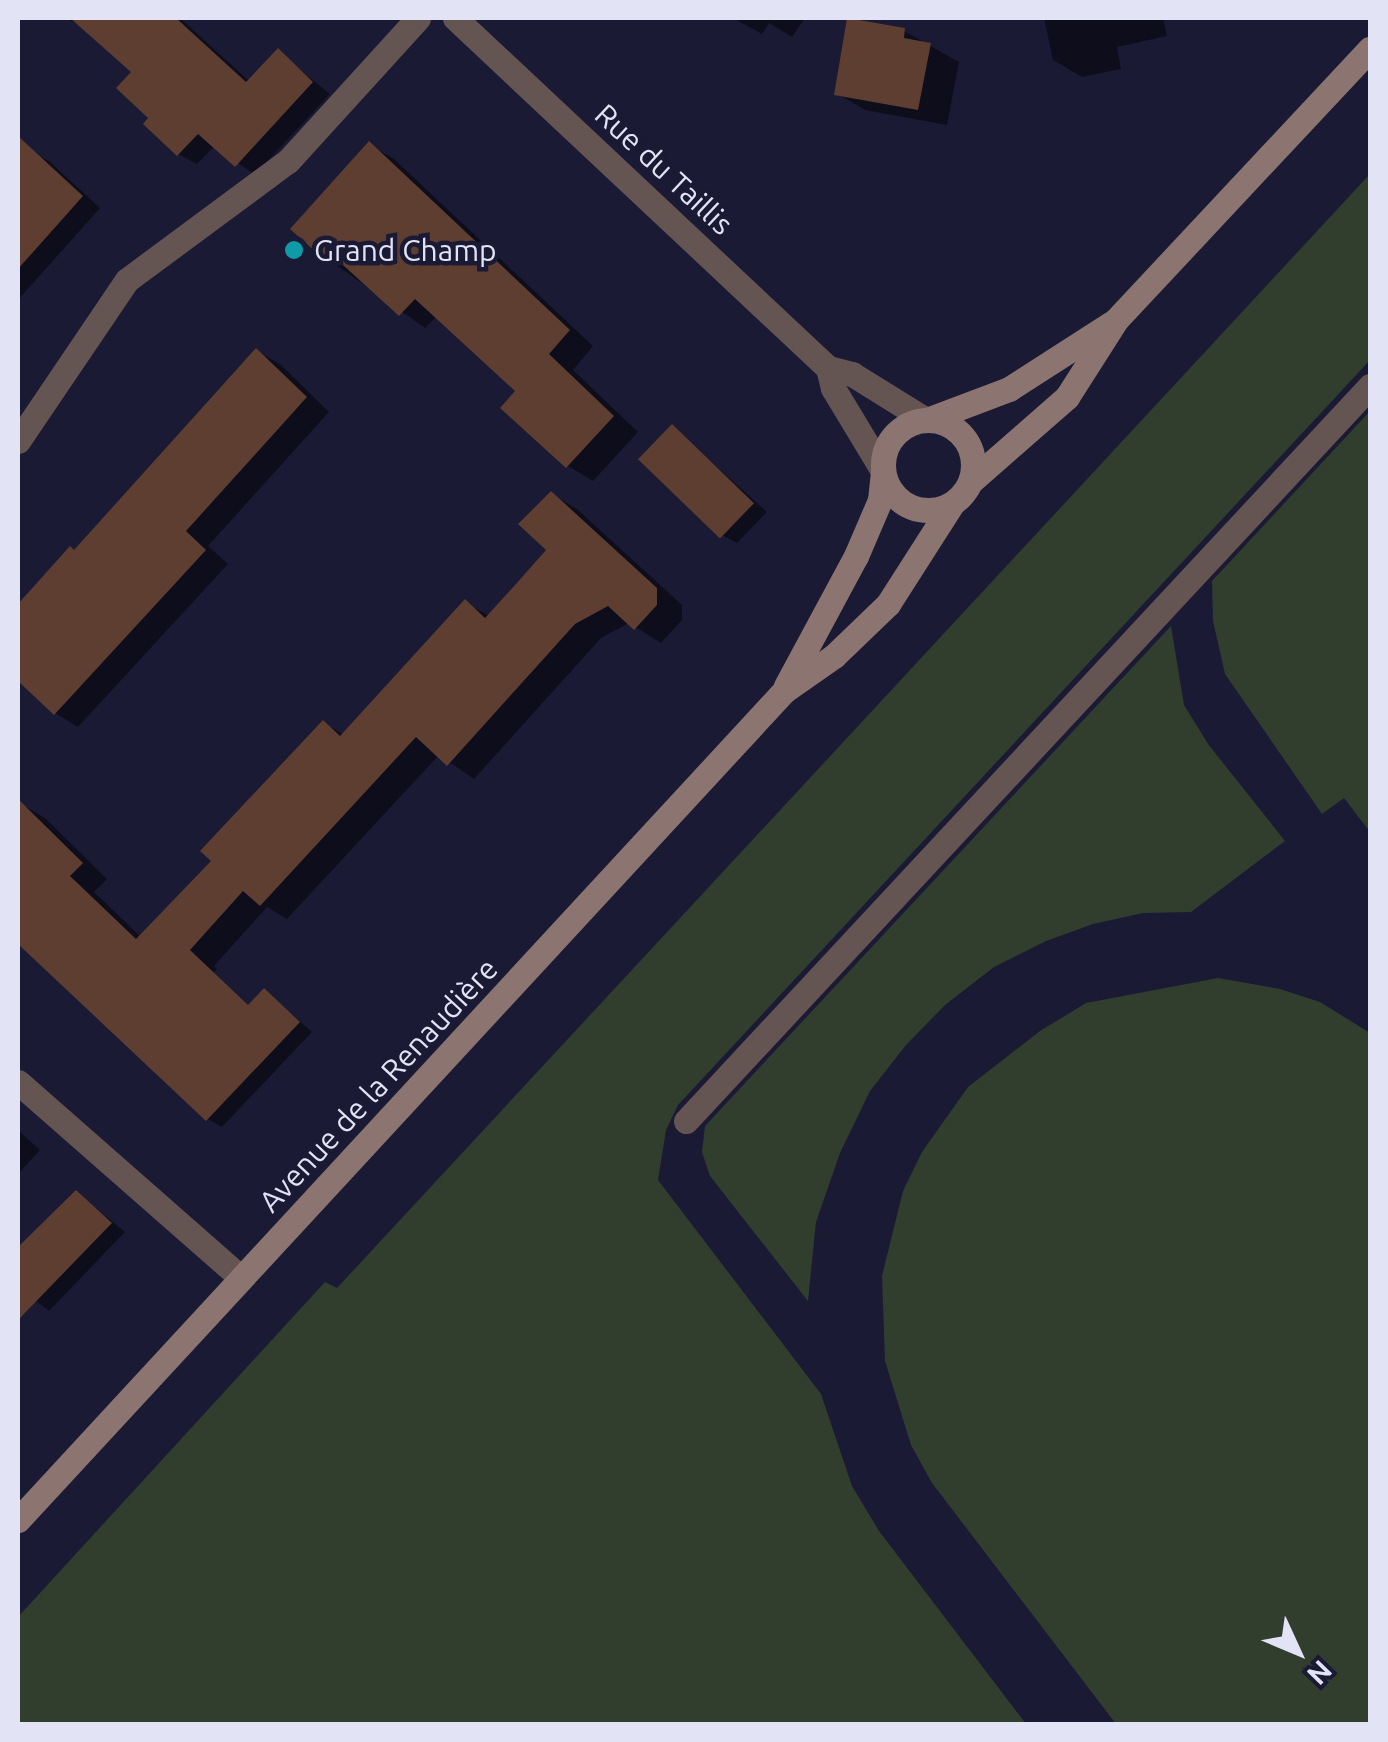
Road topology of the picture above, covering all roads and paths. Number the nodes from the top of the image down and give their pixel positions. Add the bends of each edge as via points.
1 (418, 18) edge
2 (455, 18) edge
3 (1370, 49) edge
4 (1116, 320) junction
5 (828, 368) junction
6 (1370, 386) edge
7 (926, 420) junction
8 (18, 441) edge
9 (883, 471) junction
10 (970, 482) junction
11 (952, 504) junction
12 (784, 690) junction
13 (18, 1082) edge
14 (686, 1121) dead end
15 (240, 1276) junction
16 (18, 1520) edge

1 - 8 street via 288,161 126,280
2 - 5 street, Rue du Taillis
3 - 4 street, Avenue de la Renaudière
4 - 7 street, Avenue de la Renaudière via 1009,389
4 - 10 street, Avenue de la Renaudière via 1067,397
5 - 7 street, Rue du Taillis via 852,374
5 - 9 street, Rue du Taillis via 833,388
6 - 14 street
7 - 9 street, Avenue de la Renaudière via 899,431
7 - 10 street via 955,428 965,439 972,452
9 - 11 street via 908,506 938,510
9 - 12 street, Avenue de la Renaudière via 880,500 856,556
10 - 11 street, Avenue de la Renaudière
11 - 12 street, Avenue de la Renaudière via 888,604 834,656
12 - 15 street, Avenue de la Renaudière
13 - 15 street
15 - 16 street, Avenue de la Renaudière

